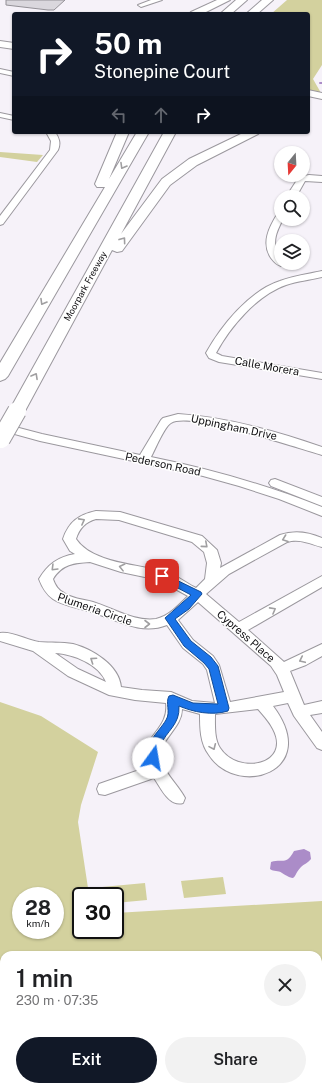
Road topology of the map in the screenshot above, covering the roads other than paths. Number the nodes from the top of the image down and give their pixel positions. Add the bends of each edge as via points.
1 (159, 0) edge
2 (225, 0) edge
3 (242, 0) edge
4 (269, 0) edge
5 (141, 5) dead end
6 (198, 12) edge
7 (227, 12) edge
8 (254, 12) edge
9 (261, 12) edge
10 (0, 44) edge
11 (12, 46) edge
12 (0, 48) edge
13 (12, 50) edge
14 (0, 71) edge
15 (12, 74) edge
16 (310, 95) edge
17 (322, 97) edge
18 (0, 115) edge
19 (12, 118) edge
20 (51, 134) edge
21 (122, 134) edge
22 (141, 134) edge
23 (169, 134) edge
24 (250, 134) edge
25 (322, 179) edge
26 (295, 190) edge
27 (0, 222) edge
28 (275, 226) edge
29 (274, 252) edge
30 (95, 267) junction
31 (287, 270) edge
32 (295, 270) edge
33 (322, 274) edge
34 (53, 286) junction
35 (0, 376) edge
36 (322, 376) edge
37 (0, 417) edge
38 (0, 435) edge
39 (322, 451) edge
40 (146, 456) junction
41 (322, 502) edge
42 (322, 512) edge
43 (322, 543) edge
44 (90, 558) junction
45 (211, 581) junction
46 (322, 581) edge
47 (198, 594) junction
48 (170, 618) junction
49 (239, 629) junction
50 (2, 637) dead end
51 (38, 647) junction
52 (322, 649) edge
53 (281, 669) junction
54 (114, 690) junction
55 (292, 696) junction
56 (173, 699) junction
57 (261, 703) junction
58 (322, 707) edge
59 (224, 708) junction
60 (207, 709) junction
61 (299, 712) junction
62 (322, 744) edge
63 (158, 770) junction
64 (105, 789) dead end
65 (177, 798) dead end

1 - 5 street
2 - 6 highway
3 - 7 highway
4 - 8 highway
4 - 9 highway
10 - 11 main road
12 - 13 main road
14 - 15 street
16 - 17 main road
18 - 19 street
20 - 27 street via 56,143 54,150
21 - 34 highway
22 -> 34 highway
23 - 30 highway, Moorpark Freeway
30 -> 24 highway via 116,250 166,182 193,162
25 - 26 street via 305,178
28 - 29 street via 270,241
38 -> 30 highway, Moorpark Freeway, bridge via 17,411
31 - 36 street, Calle Morera via 273,287 250,302 217,342 212,349 212,355
32 - 33 street
34 -> 35 highway
37 - 40 street, Pederson Road
38 - 40 street, Pederson Road
39 - 40 street, Uppingham Drive via 258,431 176,416 167,419 161,425
40 - 41 street, Pederson Road via 243,473
40 - 42 street, Pederson Road via 249,484
43 -> 45 street, Plumeria Circle via 299,536 286,537
44 -> 45 street via 71,544 69,539 76,523 99,514 120,516 197,539 210,550 214,563
47 -> 44 street, Cypress Place via 162,576
44 -> 48 street, Plumeria Circle via 73,558 55,565 46,579 54,594 65,600 138,623 150,624
45 - 47 street, Plumeria Circle
49 -> 46 street
47 - 48 street, Plumeria Circle
47 - 49 street, Cypress Place
48 - 59 street via 188,644 214,668
49 - 53 street, Cypress Place
50 - 51 street
51 - 54 street via 73,673
54 -> 51 street via 109,673 90,657 71,649
52 -> 53 street
53 - 55 street, Cypress Place
54 - 56 street
55 - 57 street
55 - 61 street, Cypress Place
56 - 60 street via 192,707
56 - 63 street via 174,714 152,752
57 - 59 street
60 -> 57 street via 210,741 214,751 227,764 253,771 273,764 281,756 285,743 283,732
58 - 61 street
59 - 60 street
61 - 62 street, Cypress Place
63 - 64 street
63 - 65 street

